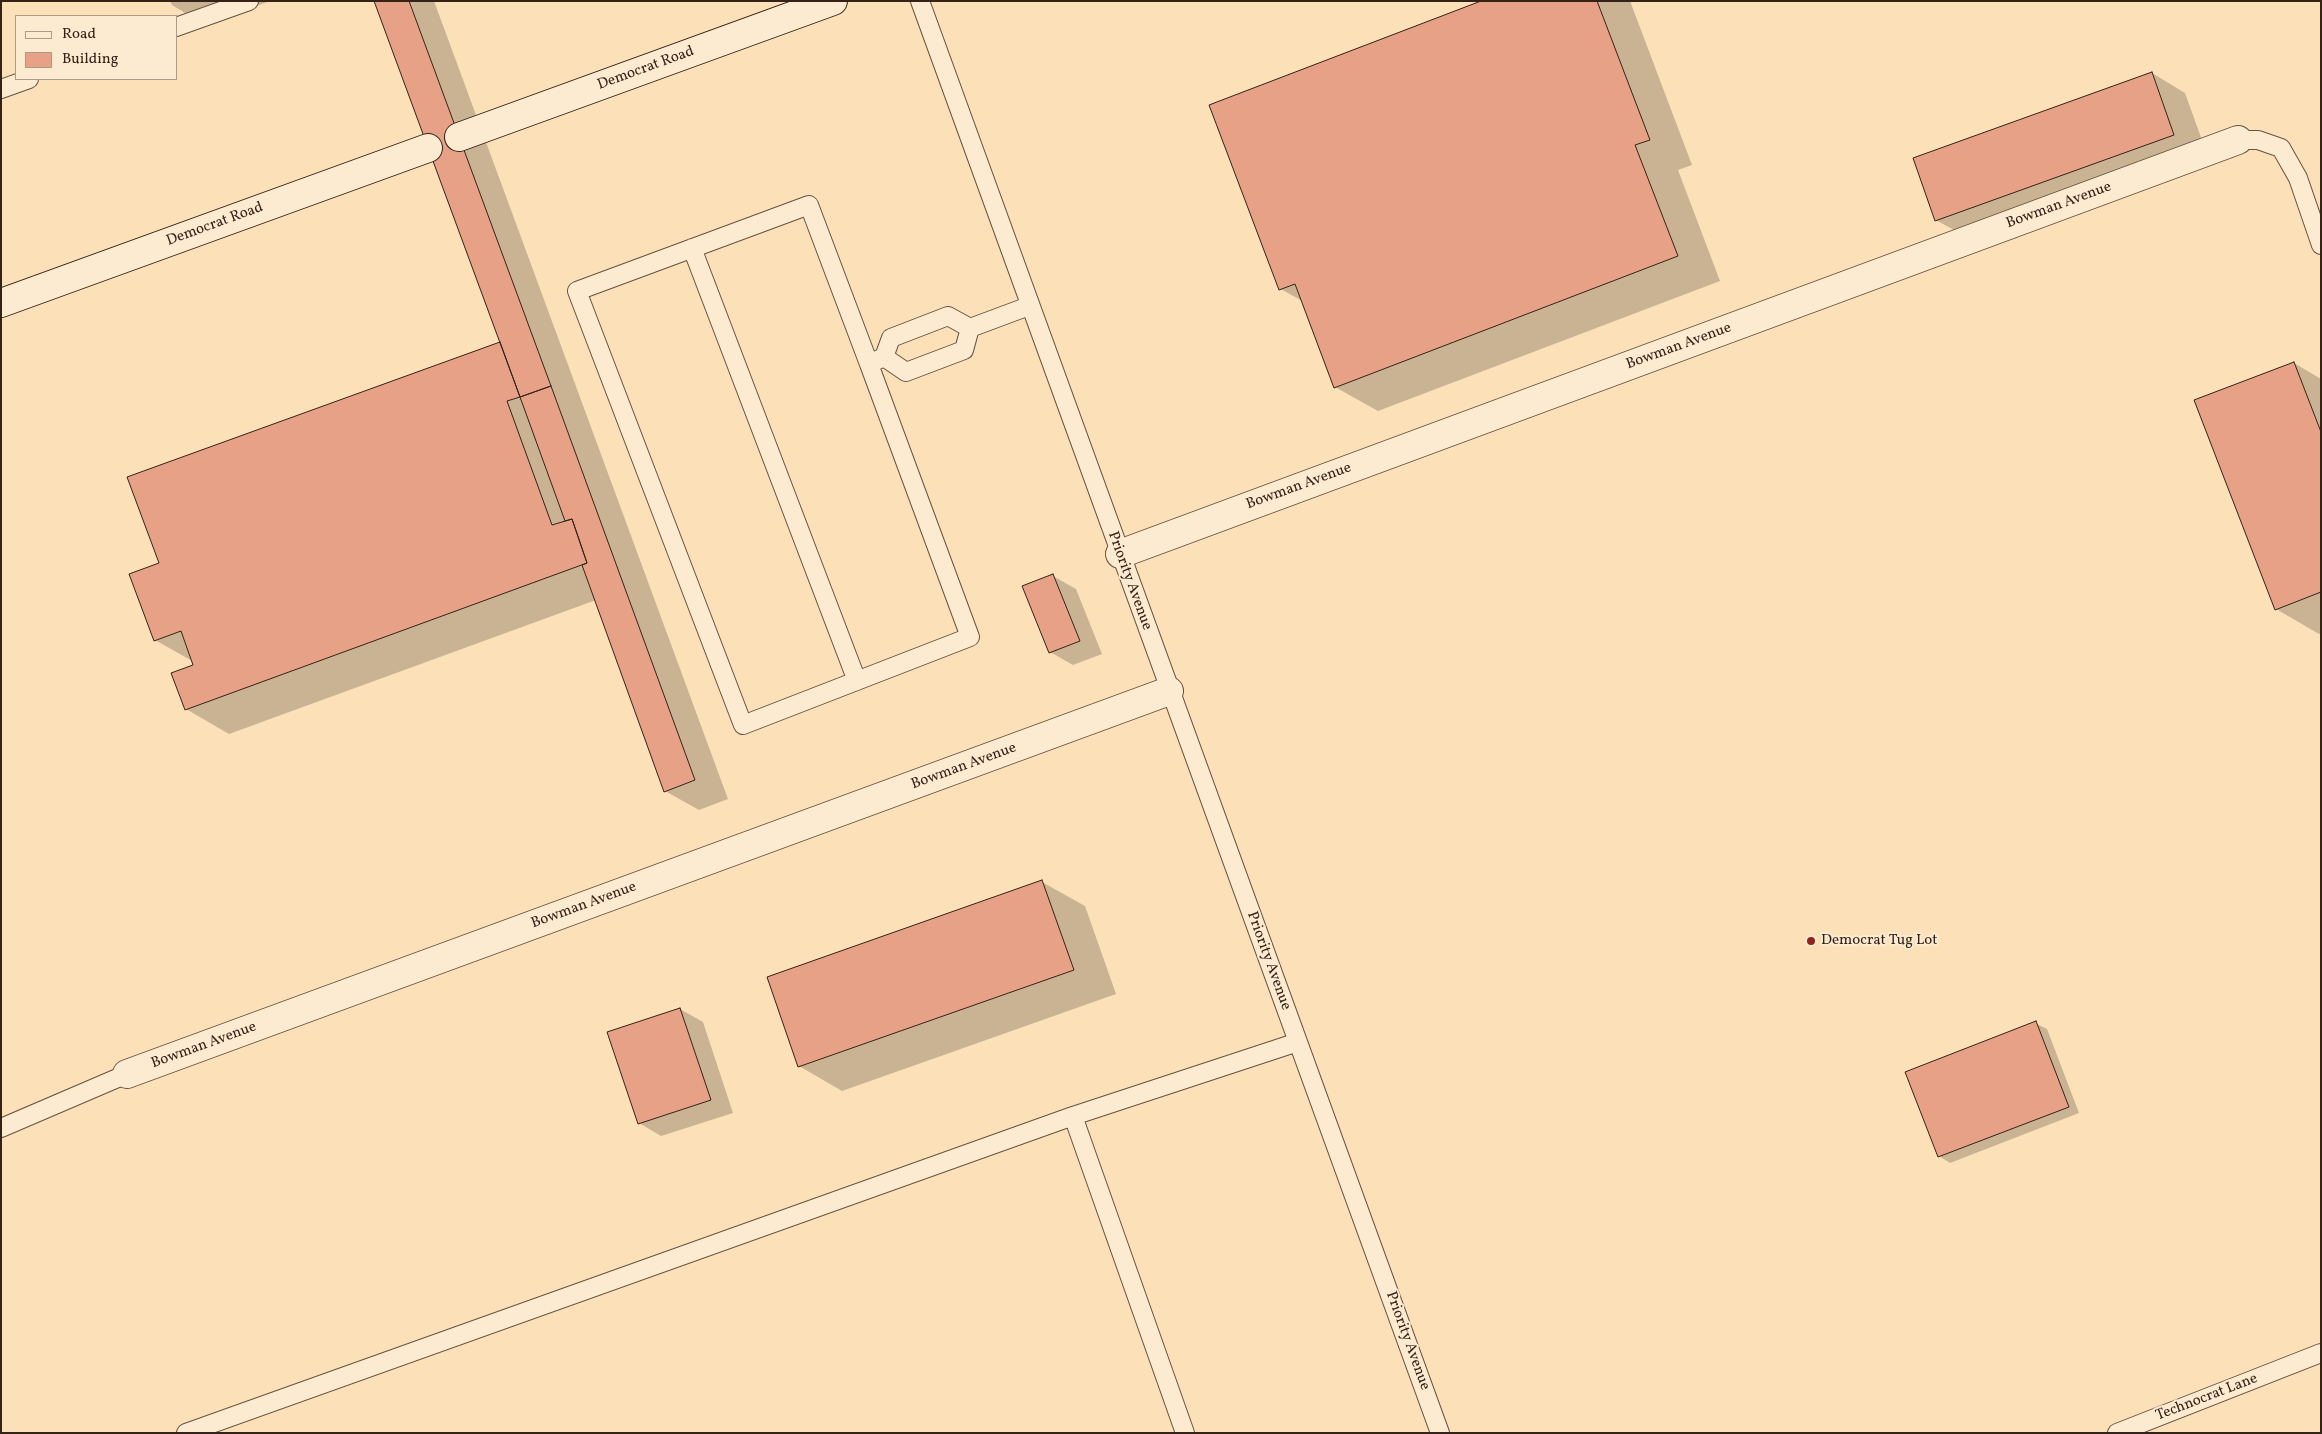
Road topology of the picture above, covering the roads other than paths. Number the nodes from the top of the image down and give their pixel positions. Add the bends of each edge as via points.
1 (250, 1) edge
2 (832, 1) edge
3 (920, 1) edge
4 (178, 26) edge
5 (26, 80) edge
6 (1, 89) edge
7 (459, 137) dead end
8 (2238, 140) joint
9 (428, 148) dead end
10 (2321, 245) edge
11 (692, 248) junction
12 (1, 303) edge
13 (1029, 306) junction
14 (970, 328) junction
15 (877, 361) junction
16 (1120, 554) junction
17 (857, 681) junction
18 (1169, 691) junction
19 (1298, 1042) junction
20 (127, 1074) joint
21 (1073, 1116) junction
22 (1, 1128) edge
23 (2321, 1353) edge
24 (186, 1433) edge
25 (1185, 1433) edge
26 (1440, 1433) edge
27 (2117, 1433) edge

1 - 4 lane
2 - 7 street, Democrat Road
3 - 13 lane, Priority Avenue
5 - 6 lane
8 - 10 lane via 2258,140 2281,148 2298,178
8 - 16 street, Bowman Avenue
9 - 12 street, Democrat Road
11 - 15 lane via 809,204
11 - 17 lane
11 - 17 lane via 577,291 742,725
13 - 14 lane
13 - 16 lane, Priority Avenue
14 - 15 lane via 948,316 891,338
14 - 15 lane via 964,350 906,372
15 - 17 lane via 970,638
16 - 18 lane, Priority Avenue
18 - 19 lane, Priority Avenue
18 - 20 street, Bowman Avenue
19 - 21 lane
19 - 26 lane, Priority Avenue
20 - 22 lane, Bowman Avenue
21 - 24 lane
21 - 25 lane
23 - 27 lane, Technocrat Lane

